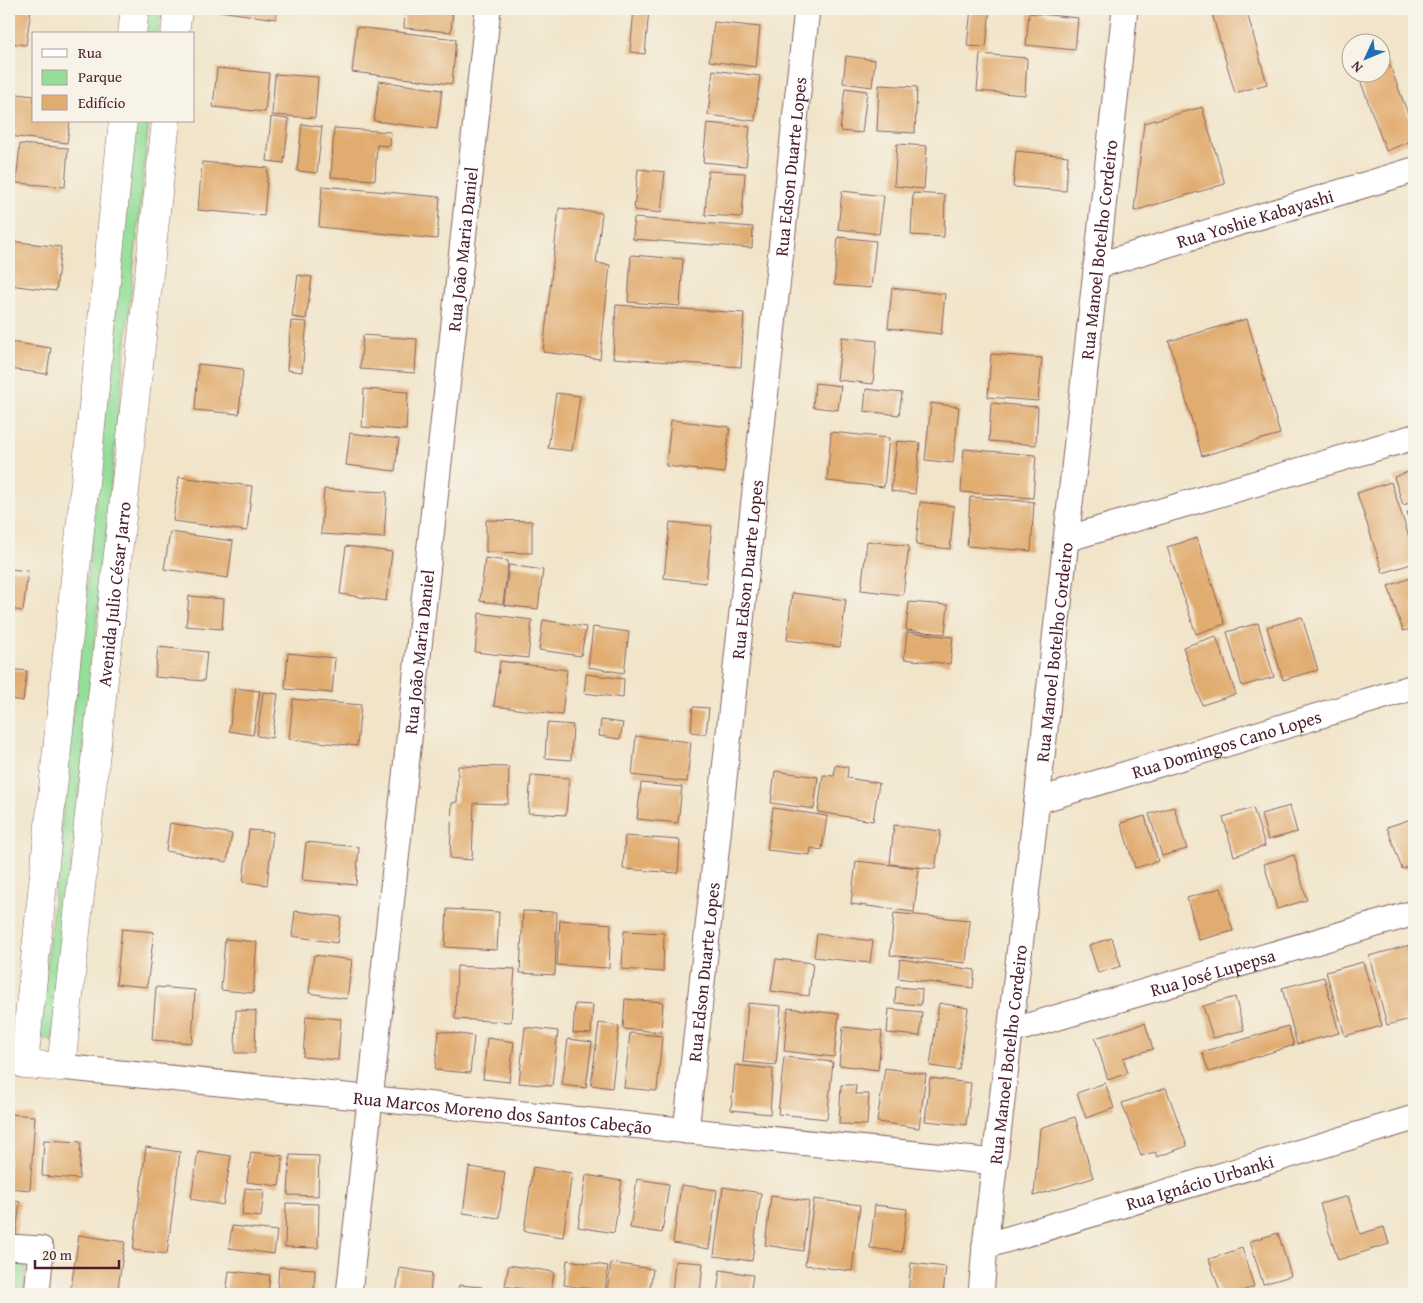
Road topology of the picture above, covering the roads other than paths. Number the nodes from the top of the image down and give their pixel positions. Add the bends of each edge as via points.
1 (135, 9) edge
2 (178, 9) edge
3 (488, 9) edge
4 (807, 9) edge
5 (1125, 9) edge
6 (132, 32) edge
7 (176, 32) edge
8 (123, 122) edge
9 (166, 122) edge
10 (1414, 170) edge
11 (1096, 266) junction
12 (1414, 437) edge
13 (1066, 539) junction
14 (1414, 687) edge
15 (1037, 801) junction
16 (1414, 912) edge
17 (1010, 1031) junction
18 (16, 1063) edge
19 (62, 1067) junction
20 (371, 1099) junction
21 (1414, 1118) edge
22 (686, 1131) junction
23 (995, 1162) junction
24 (985, 1246) junction
25 (9, 1247) edge
26 (37, 1294) edge
27 (349, 1294) edge
28 (981, 1294) edge

1 - 6 street
2 - 7 street
3 - 20 street, Rua João Maria Daniel
4 - 22 street, Rua Edson Duarte Lopes
5 - 11 street, Rua Manoel Botelho Cordeiro
8 - 18 street
9 - 19 street, Avenida Julio César Jarro
10 - 11 street, Rua Yoshie Kabayashi
11 - 13 street, Rua Manoel Botelho Cordeiro
12 - 13 street
13 - 15 street, Rua Manoel Botelho Cordeiro
14 - 15 street, Rua Domingos Cano Lopes
15 - 17 street, Rua Manoel Botelho Cordeiro
16 - 17 street, Rua José Lupepsa
17 - 23 street, Rua Manoel Botelho Cordeiro
18 - 19 street, Rua Marcos Moreno dos Santos Cabeção
19 - 20 street, Rua Marcos Moreno dos Santos Cabeção
20 - 22 street, Rua Marcos Moreno dos Santos Cabeção
20 - 27 street, Rua João Maria Daniel
21 - 24 street, Rua Ignácio Urbanki
22 - 23 street, Rua Marcos Moreno dos Santos Cabeção
23 - 24 street, Rua Manoel Botelho Cordeiro
24 - 28 street, Rua Manoel Botelho Cordeiro
25 - 26 street via 41,1249

